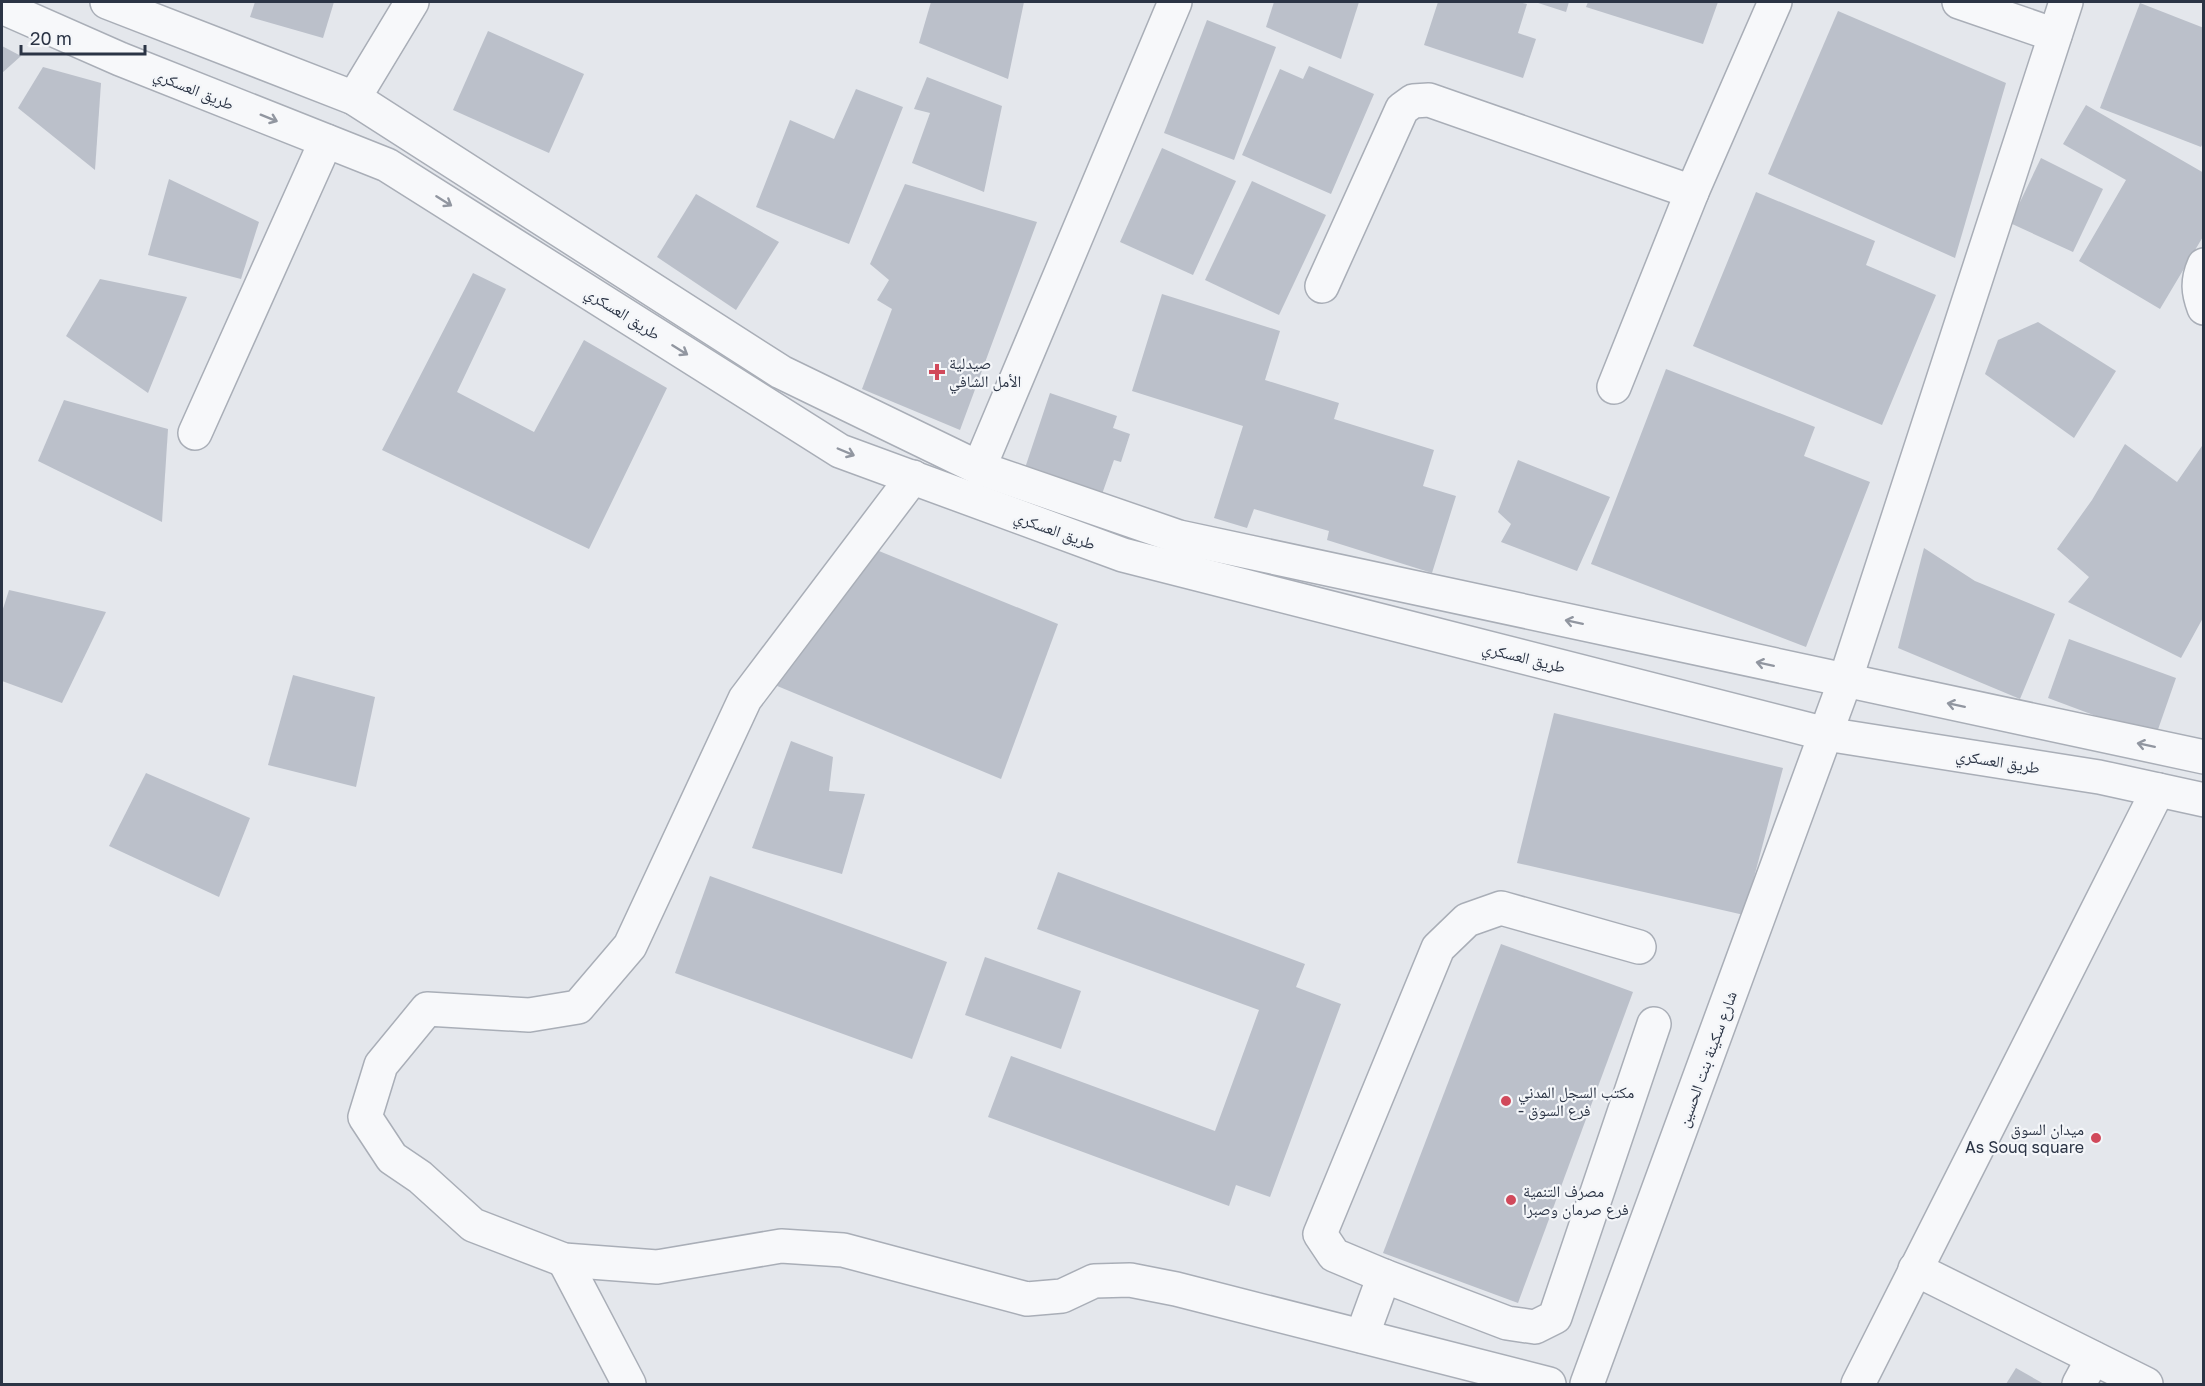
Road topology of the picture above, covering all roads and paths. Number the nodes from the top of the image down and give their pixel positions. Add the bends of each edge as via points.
1 (107, 2) edge
2 (412, 2) edge
3 (1175, 2) edge
4 (1775, 2) edge
5 (1959, 2) edge
6 (2066, 2) edge
7 (2, 7) edge
8 (2055, 35) junction
9 (354, 98) junction
10 (326, 141) junction
11 (1692, 192) junction
12 (2204, 265) edge
13 (1322, 286) dead end
14 (2204, 308) edge
15 (1614, 387) dead end
16 (195, 433) dead end
17 (979, 468) junction
18 (913, 477) junction
19 (1845, 681) junction
20 (1826, 734) junction
21 (2204, 757) edge
22 (2158, 790) junction
23 (2204, 800) edge
24 (1639, 947) dead end
25 (1654, 1024) dead end
26 (564, 1260) junction
27 (1915, 1269) junction
28 (1384, 1276) junction
29 (1362, 1336) junction
30 (2086, 1371) edge
31 (628, 1384) edge
32 (1549, 1384) edge
33 (1587, 1384) edge
34 (1858, 1384) edge
35 (2146, 1384) edge

1 - 9 street, طريق العسكري
2 - 9 street
3 - 17 street
4 - 11 street
5 - 8 street
6 - 8 street, شارع سكينة بنت الحسين
7 -> 10 street, طريق العسكري
8 - 19 street, شارع سكينة بنت الحسين
9 - 17 street, طريق العسكري via 781,372
10 - 16 street
10 -> 18 street, طريق العسكري via 387,165 840,451
11 - 13 street via 1429,100 1413,100 1402,109
11 - 15 street
12 - 14 street via 2198,293
19 -> 17 street, طريق العسكري via 1179,537
18 - 20 street, طريق العسكري via 1123,555
18 - 26 street via 745,699 630,946 578,1007 529,1015 427,1009 381,1065 364,1117 392,1158 420,1176 473,1225
19 - 20 street, شارع سكينة بنت الحسين
21 -> 19 street, طريق العسكري
20 - 22 street, طريق العسكري via 2099,777
20 - 33 street, شارع سكينة بنت الحسين
22 - 23 street, طريق العسكري
22 - 27 street
24 - 28 street via 1501,908 1467,920 1438,948 1320,1234 1334,1255
25 - 28 street via 1555,1317 1536,1327 1507,1323
26 - 29 street via 657,1268 781,1246 843,1250 1027,1299 1062,1296 1094,1281 1130,1280
26 - 31 street
27 - 30 street
27 - 34 street
28 - 29 street
29 - 32 street
30 - 35 street

